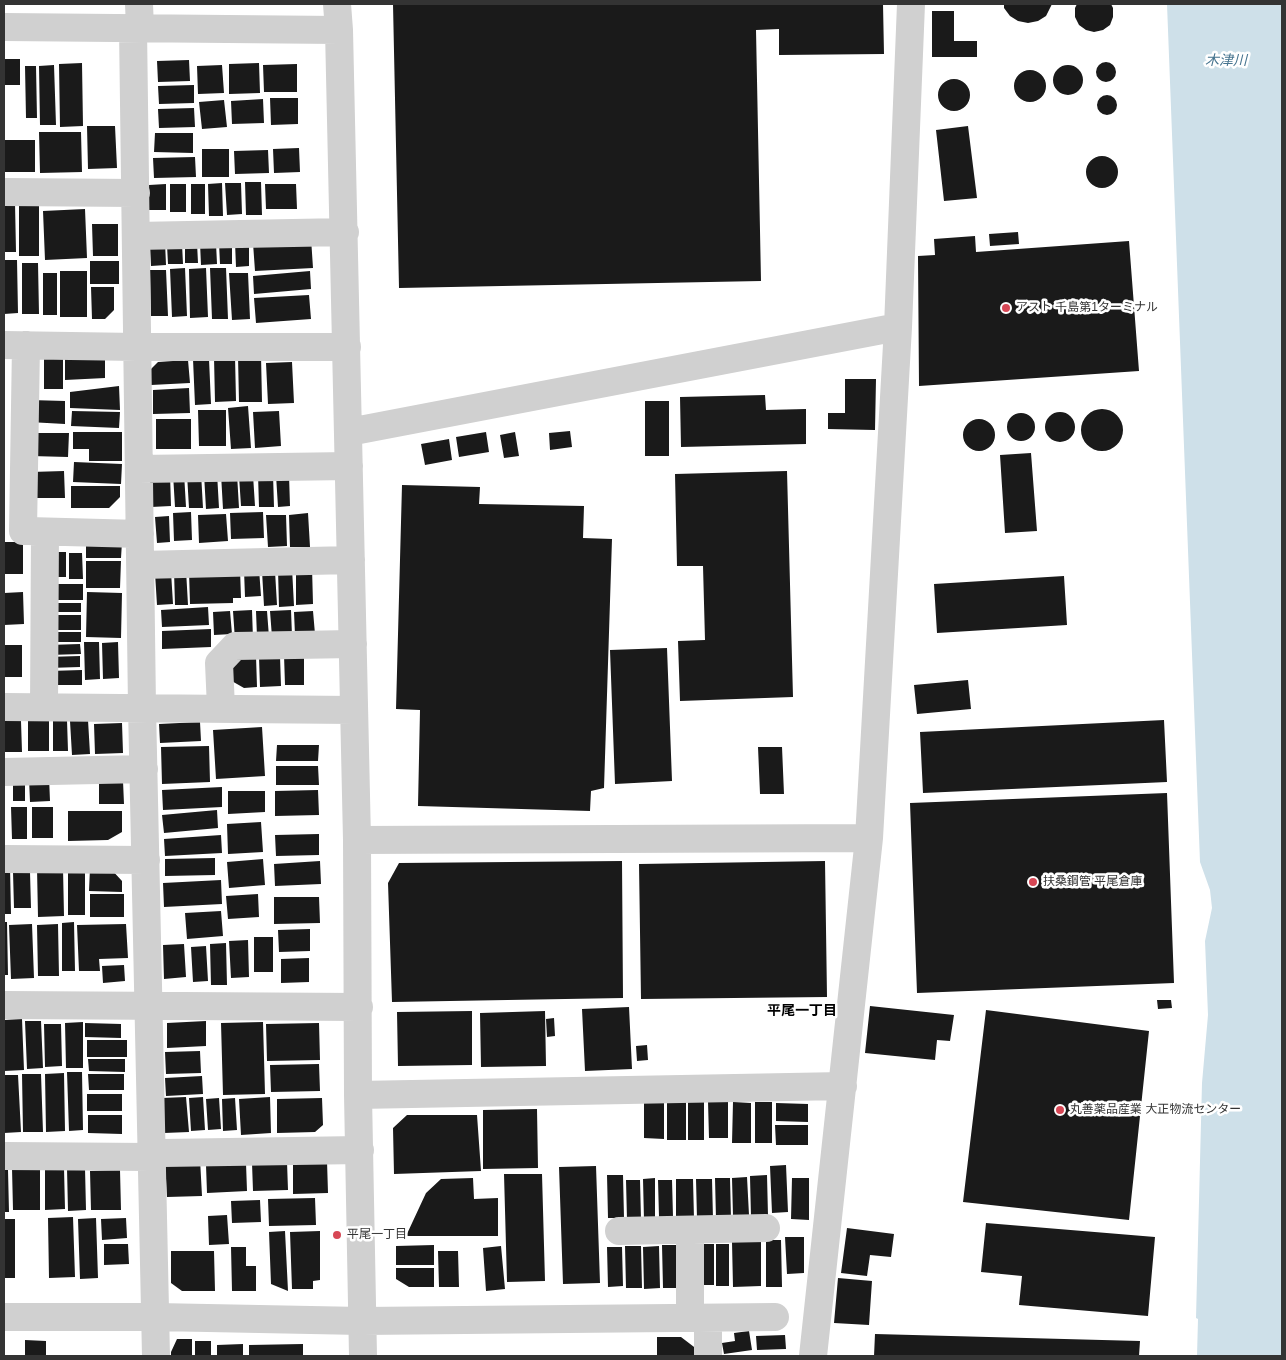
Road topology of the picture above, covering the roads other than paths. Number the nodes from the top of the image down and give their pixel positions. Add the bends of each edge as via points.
1 (337, 4) edge
2 (911, 4) edge
3 (62, 16) edge
4 (137, 20) edge
5 (4, 27) edge
6 (339, 30) junction
7 (4, 192) edge
8 (136, 193) junction
9 (344, 232) junction
10 (136, 236) junction
11 (898, 327) junction
12 (15, 345) edge
13 (137, 347) junction
14 (347, 347) junction
15 (348, 432) junction
16 (349, 466) junction
17 (139, 469) junction
18 (24, 531) edge
19 (140, 534) junction
20 (351, 560) junction
21 (141, 565) junction
22 (353, 644) junction
23 (4, 707) edge
24 (44, 707) junction
25 (142, 708) junction
26 (221, 708) junction
27 (354, 710) junction
28 (144, 770) junction
29 (4, 772) edge
30 (869, 838) junction
31 (357, 840) junction
32 (4, 858) edge
33 (146, 860) junction
34 (4, 1005) edge
35 (149, 1005) junction
36 (359, 1007) junction
37 (842, 1086) junction
38 (358, 1095) junction
39 (360, 1150) junction
40 (4, 1156) edge
41 (151, 1157) junction
42 (766, 1228) dead end
43 (690, 1230) junction
44 (620, 1231) dead end
45 (4, 1317) edge
46 (156, 1317) junction
47 (775, 1317) dead end
48 (699, 1318) junction
49 (362, 1321) junction
50 (156, 1356) edge
51 (363, 1356) edge
52 (708, 1356) edge
53 (813, 1356) edge

1 - 6 street
2 - 11 street
3 - 4 street
3 - 5 street
4 - 6 street
4 - 8 street
6 - 9 street
7 - 8 street
8 - 10 street
9 - 10 street
9 - 14 street
10 - 13 street
11 - 15 street
11 - 30 street
12 - 13 street
12 - 18 street
13 - 14 street
13 - 17 street
14 - 15 street
15 - 16 street
16 - 17 street
16 - 20 street
17 - 19 street
18 - 19 street
18 - 24 street
19 - 21 street
20 - 21 street
20 - 22 street
21 - 25 street
22 - 26 street via 235,646 219,663
22 - 27 street
23 - 24 street
24 - 25 street
25 - 26 street
25 - 28 street
26 - 27 street
27 - 31 street
28 - 29 street
28 - 33 street
30 - 31 street
30 - 37 street
31 - 36 street
32 - 33 street
33 - 35 street
34 - 35 street
35 - 36 street
35 - 41 street
36 - 38 street
37 - 38 street
37 - 53 street
38 - 39 street
39 - 41 street via 163,1153
39 - 49 street
40 - 41 street
41 - 46 street
42 - 43 street
43 - 44 street
43 - 48 street
45 - 46 street
46 - 49 street
46 - 50 street
47 - 48 street
48 - 49 street
48 - 52 street
49 - 51 street

